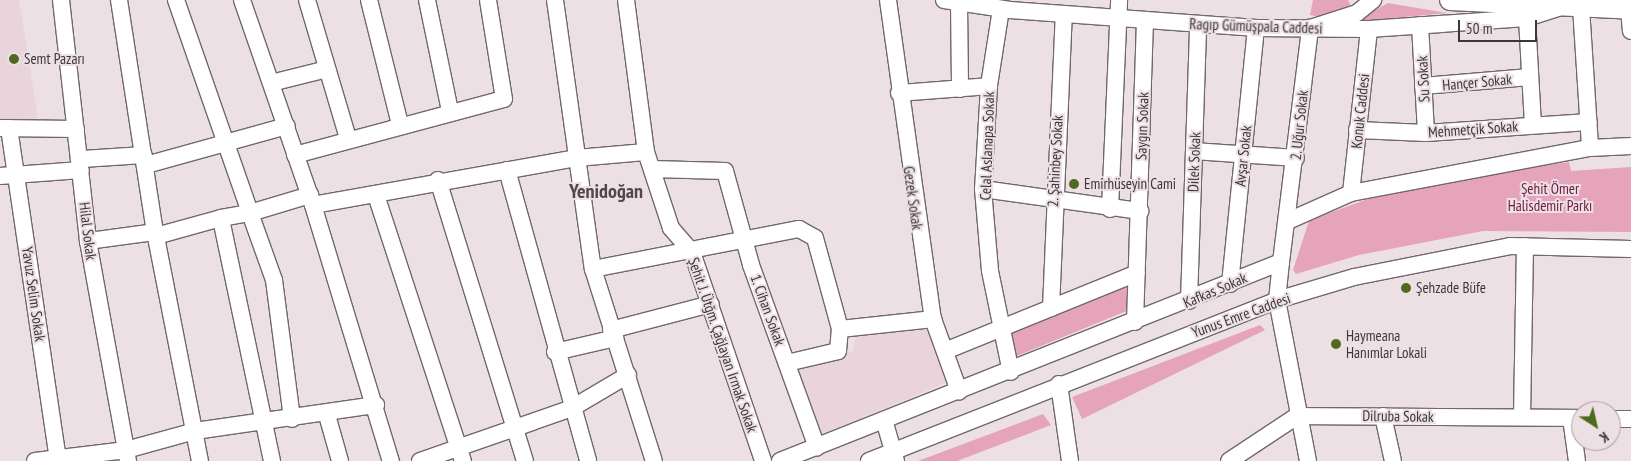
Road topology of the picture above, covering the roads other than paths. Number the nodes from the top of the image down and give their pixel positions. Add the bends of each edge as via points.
1 (61, 0) edge
2 (119, 0) edge
3 (176, 0) edge
4 (242, 0) edge
5 (307, 0) edge
6 (369, 0) edge
7 (427, 0) edge
8 (488, 0) edge
9 (555, 0) edge
10 (626, 0) edge
11 (888, 0) edge
12 (1373, 0) edge
13 (1450, 0) edge
14 (952, 1) edge
15 (1574, 6) junction
16 (1118, 8) edge
17 (1001, 9) junction
18 (1630, 9) edge
19 (1064, 14) junction
20 (1527, 18) junction
21 (1145, 20) junction
22 (1198, 24) junction
23 (1420, 25) junction
24 (1256, 28) junction
25 (1310, 28) junction
26 (1369, 29) junction
27 (1631, 32) edge
28 (327, 69) junction
29 (1530, 77) junction
30 (271, 83) junction
31 (990, 86) junction
32 (1423, 86) junction
33 (960, 89) junction
34 (899, 93) junction
35 (450, 111) junction
36 (1589, 122) junction
37 (400, 124) junction
38 (1533, 125) junction
39 (287, 126) junction
40 (5, 128) edge
41 (76, 128) junction
42 (1357, 130) junction
43 (1426, 133) junction
44 (348, 138) junction
45 (223, 146) junction
46 (1631, 146) edge
47 (1590, 148) junction
48 (1194, 151) junction
49 (646, 152) junction
50 (1243, 154) junction
51 (295, 155) junction
52 (576, 158) junction
53 (1296, 158) junction
54 (145, 160) junction
55 (81, 164) junction
56 (652, 169) junction
57 (507, 170) junction
58 (16, 175) junction
59 (0, 176) edge
60 (438, 180) junction
61 (983, 189) junction
62 (1351, 193) junction
63 (376, 195) junction
64 (311, 200) junction
65 (1053, 200) junction
66 (1110, 209) junction
67 (1140, 212) junction
68 (250, 213) junction
69 (221, 218) junction
70 (1288, 221) junction
71 (156, 234) junction
72 (745, 237) junction
73 (88, 241) junction
74 (1525, 246) junction
75 (1631, 249) edge
76 (692, 252) junction
77 (1281, 262) junction
78 (593, 270) junction
79 (1137, 273) junction
80 (1230, 284) junction
81 (1277, 300) junction
82 (1189, 301) junction
83 (711, 304) junction
84 (1052, 308) junction
85 (933, 319) junction
86 (1135, 322) junction
87 (840, 328) junction
88 (1003, 328) junction
89 (613, 334) junction
90 (945, 351) junction
91 (555, 352) junction
92 (787, 362) junction
93 (1011, 372) junction
94 (628, 374) junction
95 (1059, 384) junction
96 (960, 391) junction
97 (376, 405) junction
98 (572, 408) junction
99 (327, 415) junction
100 (1297, 416) junction
101 (1383, 416) junction
102 (1522, 417) junction
103 (1571, 418) edge
104 (292, 419) junction
105 (884, 420) junction
106 (262, 424) junction
107 (515, 426) junction
108 (195, 431) junction
109 (817, 447) junction
110 (462, 455) edge
111 (127, 456) edge
112 (895, 456) edge
113 (58, 460) edge
114 (35, 461) edge
115 (200, 461) edge
116 (272, 461) edge
117 (340, 461) edge
118 (391, 461) edge
119 (420, 461) edge
120 (525, 461) edge
121 (588, 461) edge
122 (654, 461) edge
123 (763, 461) edge
124 (780, 461) edge
125 (869, 461) edge
126 (1070, 461) edge
127 (1229, 461) edge
128 (1308, 461) edge
129 (1393, 461) edge

1 - 41 street, Hilal Sokak
2 - 54 street
3 - 45 street
4 - 30 street
5 - 28 street
6 - 37 street
7 - 35 street
8 - 35 street via 504,99
9 - 52 street
10 - 49 street, Şehit J. Ütğm. Çağlayan Irmak Sokak
11 - 34 street, Gezek Sokak
12 - 25 street via 1357,13
13 - 15 main road
14 - 17 street, Ragıp Gümüşpala Caddesi
14 - 33 street
15 - 18 main road
15 - 20 street, Ragıp Gümüşpala Caddesi
15 - 36 street
16 - 19 street, Ragıp Gümüşpala Caddesi
16 - 21 street, Ragıp Gümüşpala Caddesi
16 - 66 street
17 - 19 street, Ragıp Gümüşpala Caddesi
17 - 31 street, Celal Aslanapa Sokak
18 - 27 street
19 - 65 street, 2. Şahinbey Sokak
20 - 23 street, Ragıp Gümüşpala Caddesi
20 - 29 street
21 - 22 street, Ragıp Gümüşpala Caddesi
21 - 67 street, Saygın Sokak
22 - 24 street, Ragıp Gümüşpala Caddesi
22 - 48 street, Dilek Sokak
23 - 26 street, Ragıp Gümüşpala Caddesi
23 - 32 street, Su Sokak
24 - 25 street, Ragıp Gümüşpala Caddesi
24 - 50 street, Avşar Sokak
25 - 26 street, Ragıp Gümüşpala Caddesi
25 - 53 street, 2. Uğur Sokak
26 - 42 street, Konuk Caddesi
28 - 30 street
28 - 44 street
29 - 32 street, Hançer Sokak
29 - 38 street
30 - 39 street
31 - 33 street
31 - 61 street, Celal Aslanapa Sokak
32 - 43 street, Su Sokak
33 - 34 street
34 - 85 street, Gezek Sokak
35 - 37 street
36 - 38 street, Mehmetçik Sokak
36 - 47 street
37 - 44 street
38 - 43 street, Mehmetçik Sokak
39 - 45 street
39 - 51 street
40 - 41 street
40 - 58 street, Yavuz Selim Sokak
41 - 55 street, Hilal Sokak
42 - 43 street, Mehmetçik Sokak
42 - 62 street, Konuk Caddesi
44 - 51 street
45 - 54 street
45 - 68 street
46 - 47 street
47 - 62 street
48 - 50 street
48 - 82 street, Dilek Sokak
49 - 52 street
49 - 56 street, Şehit J. Ütğm. Çağlayan Irmak Sokak
50 - 53 street
50 - 80 street, Avşar Sokak
51 - 64 street
52 - 57 street
52 - 78 street
53 - 70 street, 2. Uğur Sokak
54 - 55 street
54 - 71 street
55 - 58 street
55 - 73 street, Hilal Sokak
56 - 72 street, 1. Cihan Sokak via 725,171
56 - 76 street, Şehit J. Ütğm. Çağlayan Irmak Sokak via 671,228
57 - 60 street
57 - 91 street
58 - 59 street
58 - 113 street, Yavuz Selim Sokak
60 - 63 street
60 - 107 street
61 - 65 street
61 - 88 street, Celal Aslanapa Sokak via 990,271
62 - 70 street
63 - 64 street
63 - 110 street
64 - 68 street
64 - 97 street
65 - 66 street
65 - 84 street, 2. Şahinbey Sokak
66 - 67 street
67 - 79 street, Saygın Sokak
68 - 69 street
68 - 104 street via 274,280
69 - 71 street
69 - 106 street
70 - 77 street
71 - 73 street
71 - 108 street
72 - 76 street
72 - 87 street via 799,229 815,238
72 - 92 street, 1. Cihan Sokak
73 - 111 street, Hilal Sokak
74 - 75 street, Yunus Emre Caddesi
74 - 81 street, Yunus Emre Caddesi via 1406,263
74 - 102 street
76 - 78 street
76 - 83 street, Şehit J. Ütğm. Çağlayan Irmak Sokak
77 - 80 street, Kafkas Sokak
77 - 81 street
78 - 89 street
79 - 84 street
79 - 86 street, Saygın Sokak
80 - 82 street, Kafkas Sokak
81 - 95 street, Yunus Emre Caddesi
81 - 100 street
82 - 86 street, Kafkas Sokak
83 - 89 street
83 - 123 street, Şehit J. Ütğm. Çağlayan Irmak Sokak
84 - 88 street
85 - 87 street
85 - 90 street, Gezek Sokak
86 - 93 street, Kafkas Sokak
87 - 92 street via 838,351
88 - 90 street
88 - 93 street, Celal Aslanapa Sokak
89 - 91 street
89 - 94 street
90 - 96 street, Gezek Sokak
91 - 98 street
92 - 109 street, 1. Cihan Sokak
93 - 96 street, Kafkas Sokak
94 - 98 street
94 - 122 street
95 - 112 street, Yunus Emre Caddesi
95 - 126 street
96 - 105 street, Kafkas Sokak
97 - 99 street
97 - 118 street
98 - 107 street
98 - 121 street
99 - 104 street
99 - 117 street
100 - 101 street, Dilruba Sokak
100 - 127 street
100 - 128 street
101 - 102 street, Dilruba Sokak
101 - 129 street
102 - 103 street, Dilruba Sokak
104 - 106 street
105 - 109 street, Kafkas Sokak
105 - 112 street
106 - 108 street
106 - 116 street
107 - 110 street
107 - 120 street
108 - 111 street
108 - 115 street
109 - 124 street, Kafkas Sokak
110 - 119 street
111 - 113 street
112 - 125 street, Yunus Emre Caddesi
113 - 114 street

